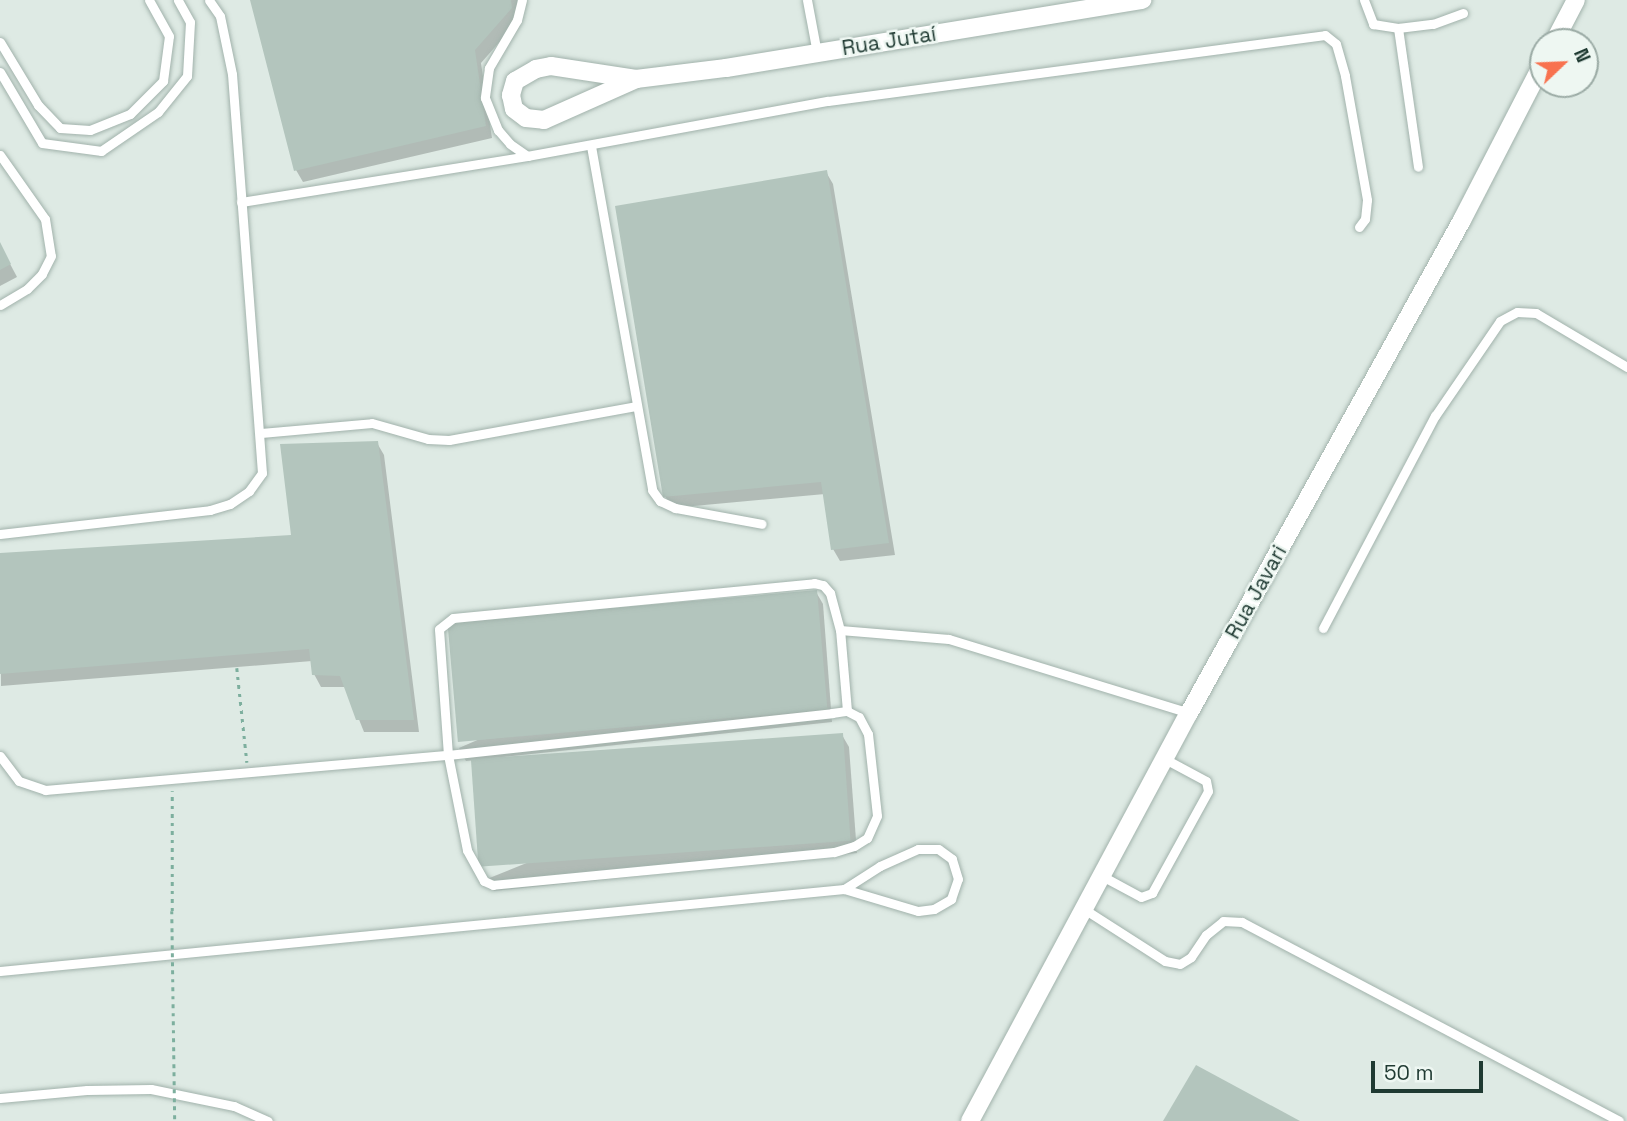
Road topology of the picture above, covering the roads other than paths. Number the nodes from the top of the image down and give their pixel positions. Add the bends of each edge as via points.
1 (149, 0) edge
2 (178, 0) edge
3 (209, 0) edge
4 (522, 0) edge
5 (807, 0) edge
6 (1142, 0) edge
7 (1364, 0) edge
8 (1576, 0) edge
9 (1464, 13) dead end
10 (1398, 28) junction
11 (1561, 28) edge
12 (0, 42) edge
13 (817, 53) junction
14 (0, 72) edge
15 (636, 79) junction
16 (1529, 90) edge
17 (591, 146) junction
18 (0, 155) edge
19 (527, 156) junction
20 (1418, 167) dead end
21 (240, 202) junction
22 (1359, 227) dead end
23 (0, 305) edge
24 (1627, 367) edge
25 (637, 406) junction
26 (261, 433) junction
27 (762, 524) dead end
28 (0, 534) edge
29 (1323, 628) dead end
30 (840, 630) junction
31 (847, 711) junction
32 (1189, 713) junction
33 (448, 755) junction
34 (0, 756) edge
35 (1165, 759) junction
36 (1102, 876) junction
37 (844, 889) junction
38 (1084, 909) junction
39 (0, 971) edge
40 (0, 1098) edge
41 (268, 1121) edge
42 (970, 1121) edge
43 (1619, 1121) edge

1 - 12 lane via 169,36 163,81 130,114 90,130 60,128 38,105
2 - 14 lane via 190,22 187,76 158,112 101,150 42,143
3 - 21 lane via 220,16 229,51
4 - 19 lane via 517,20 489,68 485,99 498,130
5 - 13 lane
6 - 13 street, Rua Jutaí
7 - 10 lane via 1373,23
8 - 11 street
9 - 10 lane via 1433,24
10 - 20 lane
13 - 15 street, Rua Jutaí
15 - 15 street, Rua Jutaí via 544,120 526,118 514,109 511,95 515,80 551,66
16 - 32 street, Rua Javari
17 - 19 lane
17 - 22 lane via 828,102 1325,35 1336,44 1345,76 1367,200
17 - 25 lane
18 - 23 lane via 45,219 51,256 27,289
19 - 21 lane
21 - 26 lane
24 - 29 lane via 1536,313 1517,312 1500,321 1435,416
25 - 26 lane via 449,440 428,439 372,423
25 - 27 lane via 652,490 660,501 675,509
26 - 28 lane via 262,473 249,491 230,504
30 - 31 lane
30 - 32 lane via 949,639
30 - 33 lane via 830,593 814,583 453,618 439,629
31 - 33 lane
31 - 33 lane via 859,717 868,734 877,816 867,838 834,852 493,884 484,881 467,850
32 - 35 street, Rua Javari
33 - 34 lane via 45,790 19,782
35 - 36 street, Rua Javari
35 - 36 lane via 1206,781 1208,791 1147,897
36 - 38 street, Rua Javari
37 - 37 lane via 919,849 938,849 952,859 958,879 951,900 918,911
37 - 39 lane
38 - 42 street, Rua Javari
38 - 43 lane via 1165,961 1180,964 1223,921 1242,922
40 - 41 lane via 151,1089 234,1106

